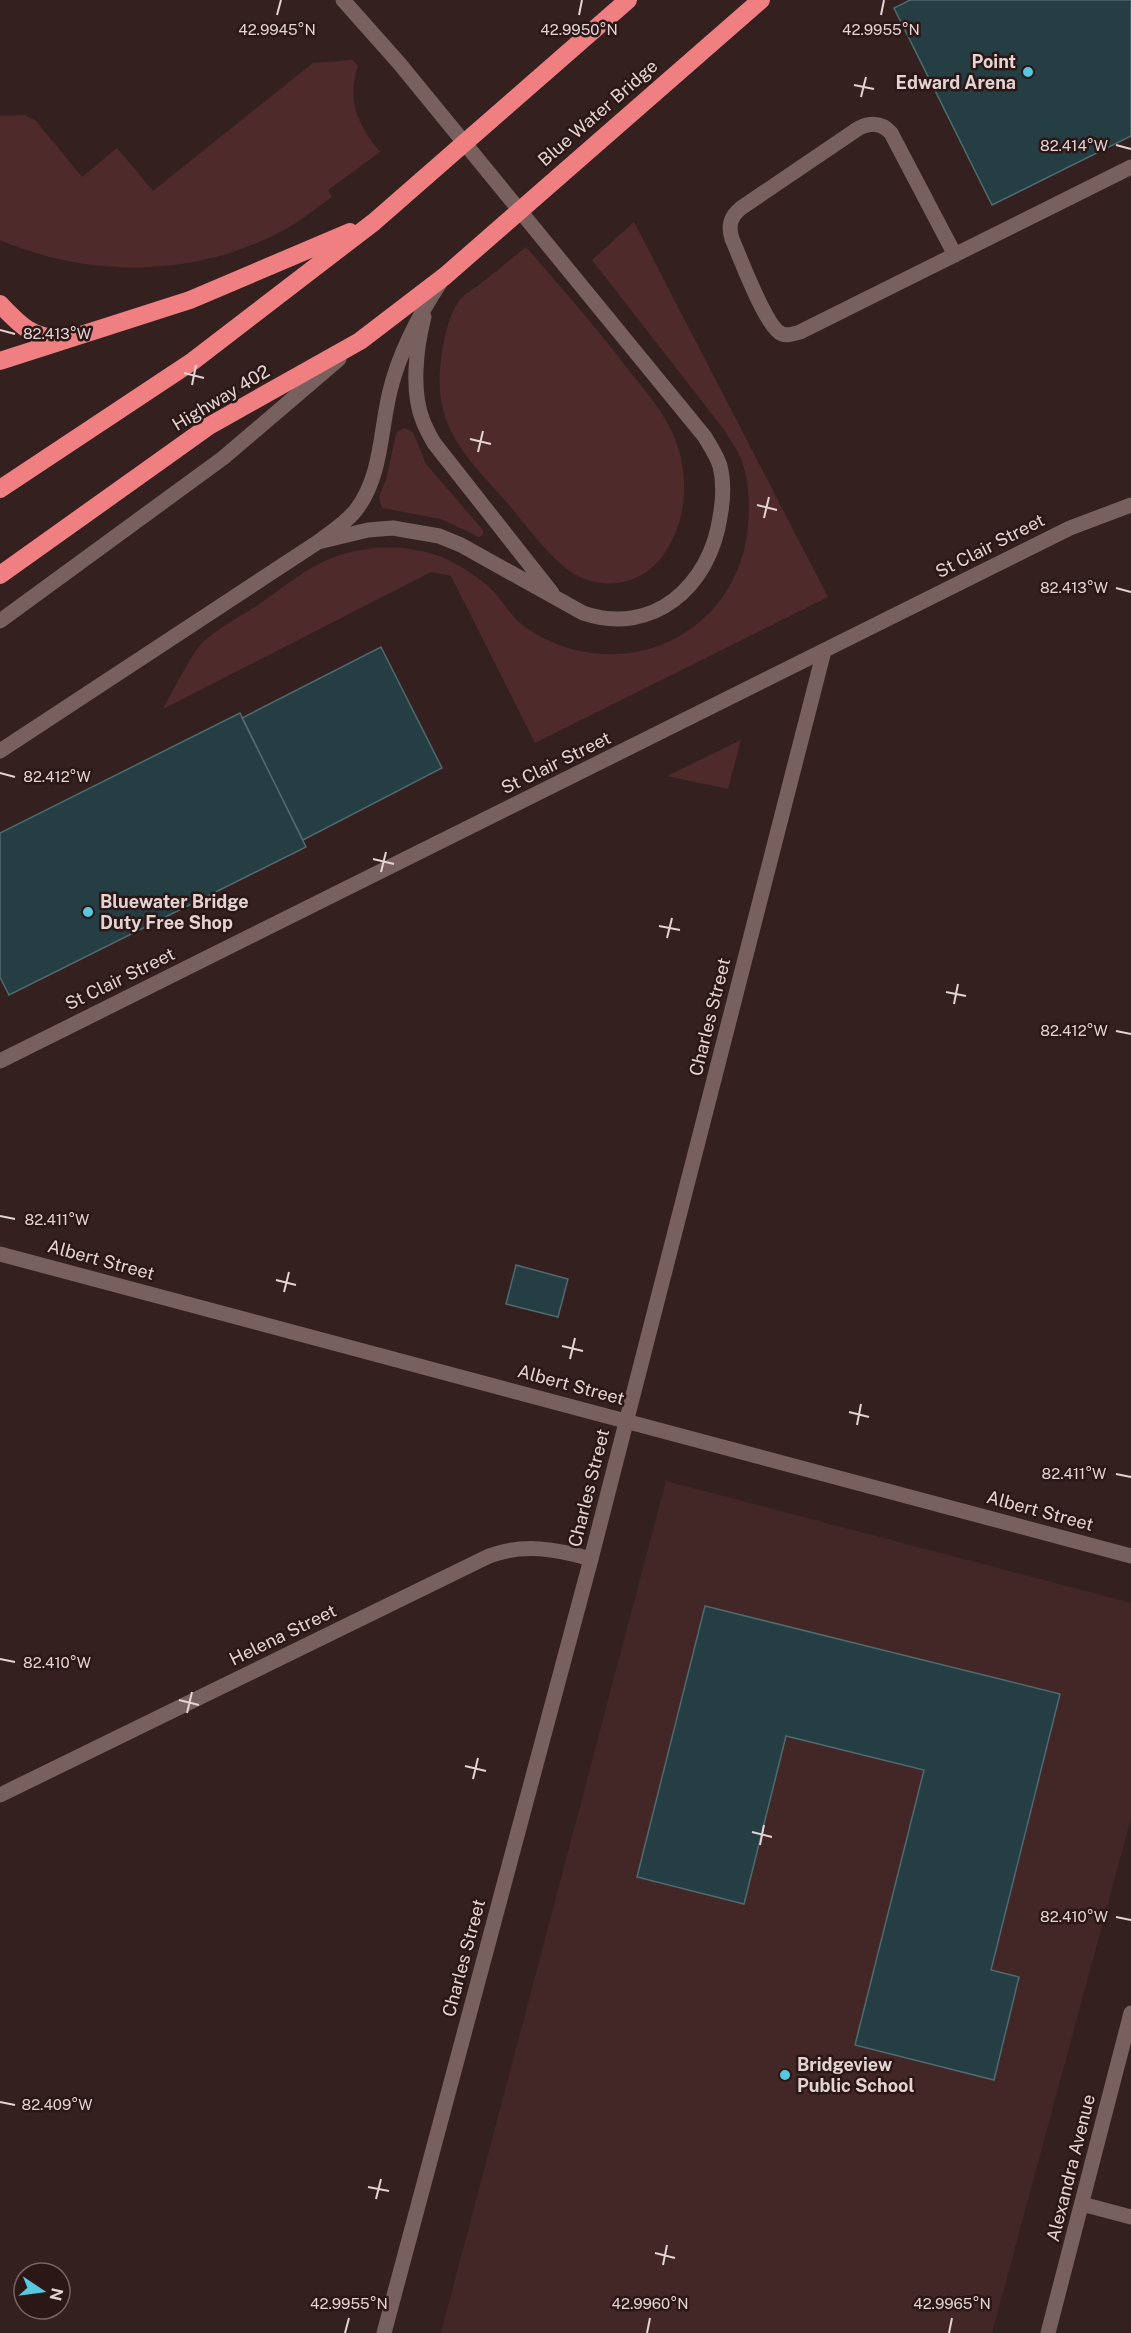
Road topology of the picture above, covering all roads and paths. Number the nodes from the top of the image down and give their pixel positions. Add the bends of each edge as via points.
1 (343, 0) edge
2 (628, 0) edge
3 (761, 0) edge
4 (1131, 168) edge
5 (374, 222) junction
6 (955, 255) junction
7 (463, 258) joint
8 (445, 276) junction
9 (429, 299) junction
10 (0, 304) edge
11 (67, 339) junction
12 (360, 341) junction
13 (0, 347) edge
14 (30, 351) junction
15 (0, 361) edge
16 (32, 468) junction
17 (0, 478) edge
18 (0, 489) edge
19 (1131, 506) edge
20 (318, 542) junction
21 (0, 574) edge
22 (568, 606) junction
23 (0, 621) edge
24 (824, 651) junction
25 (0, 751) edge
26 (0, 1061) edge
27 (0, 1254) edge
28 (627, 1420) junction
29 (1131, 1556) edge
30 (591, 1559) junction
31 (0, 1795) edge
32 (1131, 2013) edge
33 (1082, 2204) junction
34 (1131, 2217) edge
35 (384, 2333) edge
36 (1048, 2333) edge

1 - 22 street via 705,437 720,466 722,506 718,529 704,565 678,598 648,615 615,620
2 - 5 highway
3 - 7 highway, Blue Water Bridge
4 - 6 street
5 - 11 highway via 190,300
5 - 16 highway via 193,361
6 - 6 street via 891,133 876,124 859,128 741,208 730,221 732,239 769,324 783,334 800,332
7 - 8 highway, Highway 402
8 - 9 street
8 - 12 highway, Highway 402
9 - 20 street via 396,369 366,495 344,523
9 - 22 street via 416,372 422,420 434,443 541,580
10 - 11 highway via 33,334
11 - 14 highway
12 - 21 highway, Highway 402 via 210,426
12 - 23 street via 223,458
13 - 14 highway
14 - 15 highway
16 - 17 highway
16 - 18 highway
19 - 24 street, St Clair Street via 1070,528
20 - 22 street via 393,528 439,536
20 - 25 street
24 - 26 street, St Clair Street
24 - 28 street, Charles Street
27 - 28 street, Albert Street
28 - 29 street, Albert Street
28 - 30 street, Charles Street
30 - 31 street, Helena Street via 548,1549 520,1548 489,1556
30 - 35 street, Charles Street
32 - 33 street, Alexandra Avenue
33 - 34 street
33 - 36 street, Alexandra Avenue

